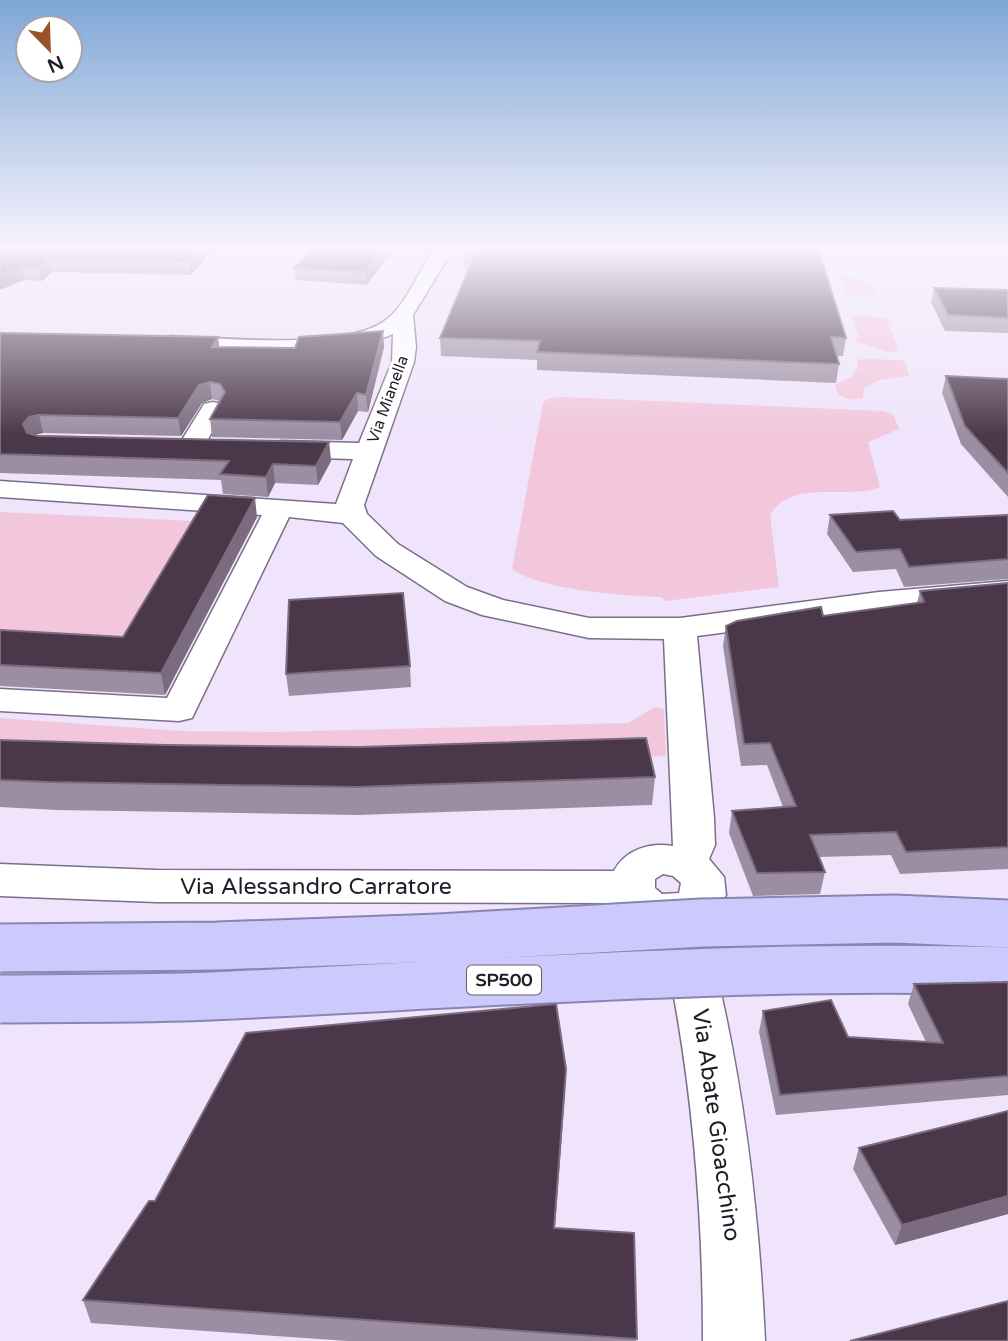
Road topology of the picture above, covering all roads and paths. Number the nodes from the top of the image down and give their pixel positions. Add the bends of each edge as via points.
1 (405, 311) edge
2 (402, 315) junction
3 (147, 343) edge
4 (213, 409) edge
5 (161, 448) edge
6 (190, 448) junction
7 (223, 448) edge
8 (262, 449) edge
9 (368, 451) junction
10 (0, 489) edge
11 (281, 508) junction
12 (354, 517) junction
13 (1008, 591) edge
14 (680, 628) junction
15 (0, 700) edge
16 (0, 880) edge
17 (682, 888) junction
18 (1008, 924) edge
19 (0, 948) edge
20 (1008, 971) edge
21 (0, 999) edge
22 (734, 1341) edge

1 - 2 street
2 - 3 street via 380,332 319,344
2 - 9 street, Via Mianella via 402,362
4 - 6 street
5 - 6 street
6 - 7 street
8 - 9 street
9 - 12 street, Via Mianella via 352,493
10 - 11 street
11 - 12 street
11 - 15 street via 179,710
12 - 14 street via 387,550 420,573 456,594 494,608 589,628
13 - 14 street via 879,602
14 - 17 street, Via Abate Gioacchino via 694,818 694,845
16 - 17 street, Via Alessandro Carratore via 183,886 631,887 635,870 663,859
17 - 22 street, Via Abate Gioacchino via 720,1118 734,1254
18 - 19 highway, SP500, bridge via 895,919 701,923 397,940
20 - 21 highway, SP500, bridge via 916,966 713,969 209,996

